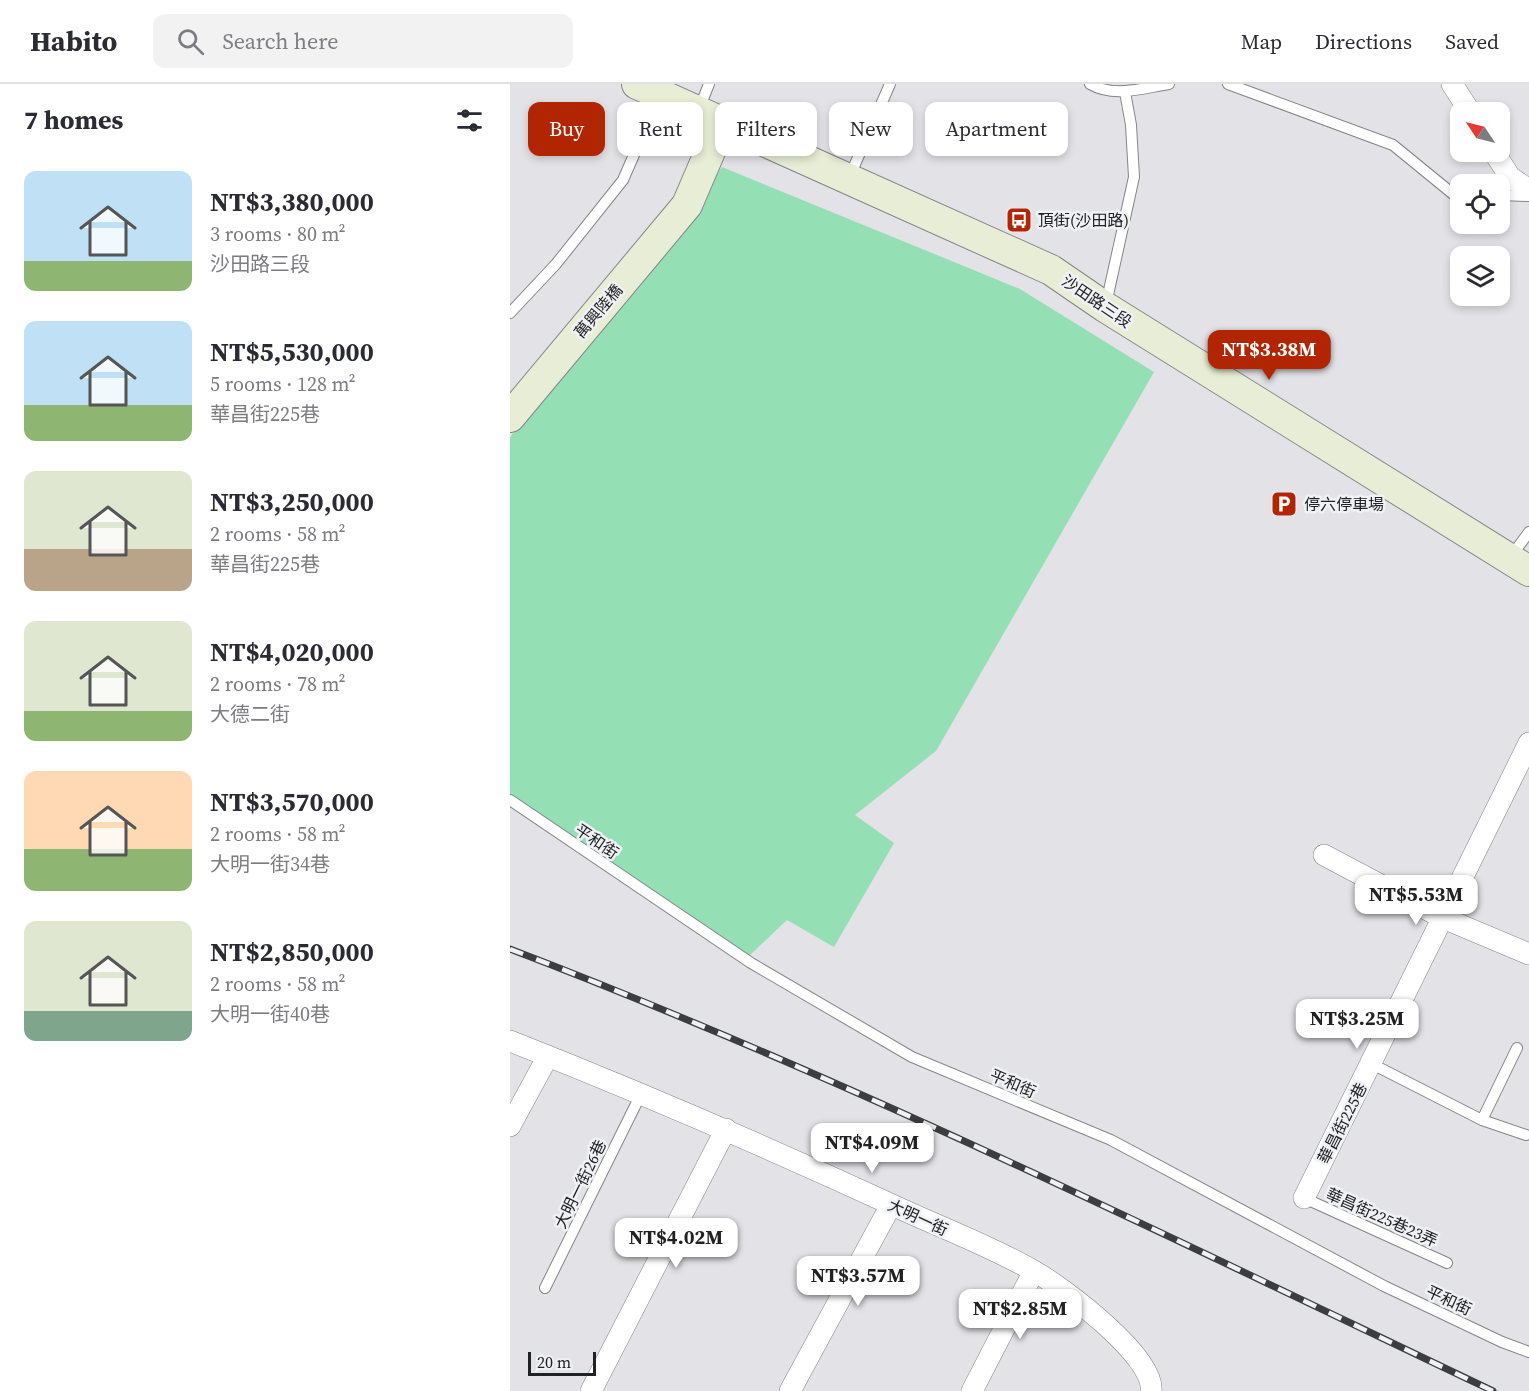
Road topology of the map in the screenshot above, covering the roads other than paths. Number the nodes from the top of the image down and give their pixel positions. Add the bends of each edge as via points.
1 (709, 84) edge
2 (890, 84) edge
3 (1090, 84) edge
4 (1169, 84) edge
5 (1228, 84) edge
6 (1452, 84) edge
7 (648, 89) edge
8 (1125, 92) junction
9 (1464, 102) edge
10 (711, 116) junction
11 (1500, 162) edge
12 (849, 179) junction
13 (1529, 190) edge
14 (1450, 192) edge
15 (1510, 195) edge
16 (1529, 196) edge
17 (679, 199) junction
18 (1105, 307) junction
19 (510, 313) edge
20 (510, 385) edge
21 (510, 417) edge
22 (1529, 532) edge
23 (1520, 565) edge
24 (1529, 744) edge
25 (510, 800) edge
26 (1324, 855) dead end
27 (1442, 917) junction
28 (1529, 954) edge
29 (510, 1041) edge
30 (1517, 1048) dead end
31 (548, 1056) junction
32 (1372, 1064) junction
33 (642, 1094) junction
34 (1482, 1120) junction
35 (510, 1126) edge
36 (726, 1129) junction
37 (1526, 1135) dead end
38 (1304, 1198) joint
39 (891, 1205) junction
40 (1447, 1263) dead end
41 (1034, 1271) junction
42 (545, 1288) dead end
43 (1529, 1352) edge
44 (591, 1391) edge
45 (790, 1391) edge
46 (972, 1391) edge
47 (1151, 1391) edge

1 - 10 lane
2 - 12 lane
3 - 8 lane
4 - 8 lane
5 - 14 lane via 1393,145
6 - 9 street
7 - 10 street, 沙田路三段
7 - 19 lane via 623,180 556,264
8 - 18 lane via 1134,177
10 - 12 street, 沙田路三段
10 - 17 street
11 - 13 street via 1510,177
12 - 18 street, 沙田路三段 via 1051,270
15 - 16 lane
17 - 20 street, 萬興陸橋
17 - 21 street, 萬興陸橋
18 - 23 street, 沙田路三段
22 - 23 lane
24 - 27 street, 華昌街225巷
25 - 43 lane, 平和街 via 751,963 912,1056 1111,1140 1384,1286
26 - 27 street
27 - 28 street
27 - 32 street, 華昌街225巷
29 - 31 street, 大明一街
30 - 34 lane
31 - 33 street, 大明一街
31 - 35 street
32 - 34 lane
32 - 38 street, 華昌街225巷
33 - 36 street, 大明一街
33 - 42 lane, 大明一街26巷
34 - 37 lane
36 - 39 street, 大明一街
36 - 44 street
38 - 40 lane, 華昌街225巷23弄
39 - 41 street, 大明一街
39 - 45 street
41 - 46 street
41 - 47 street, 大明一街 via 1096,1316 1145,1368

